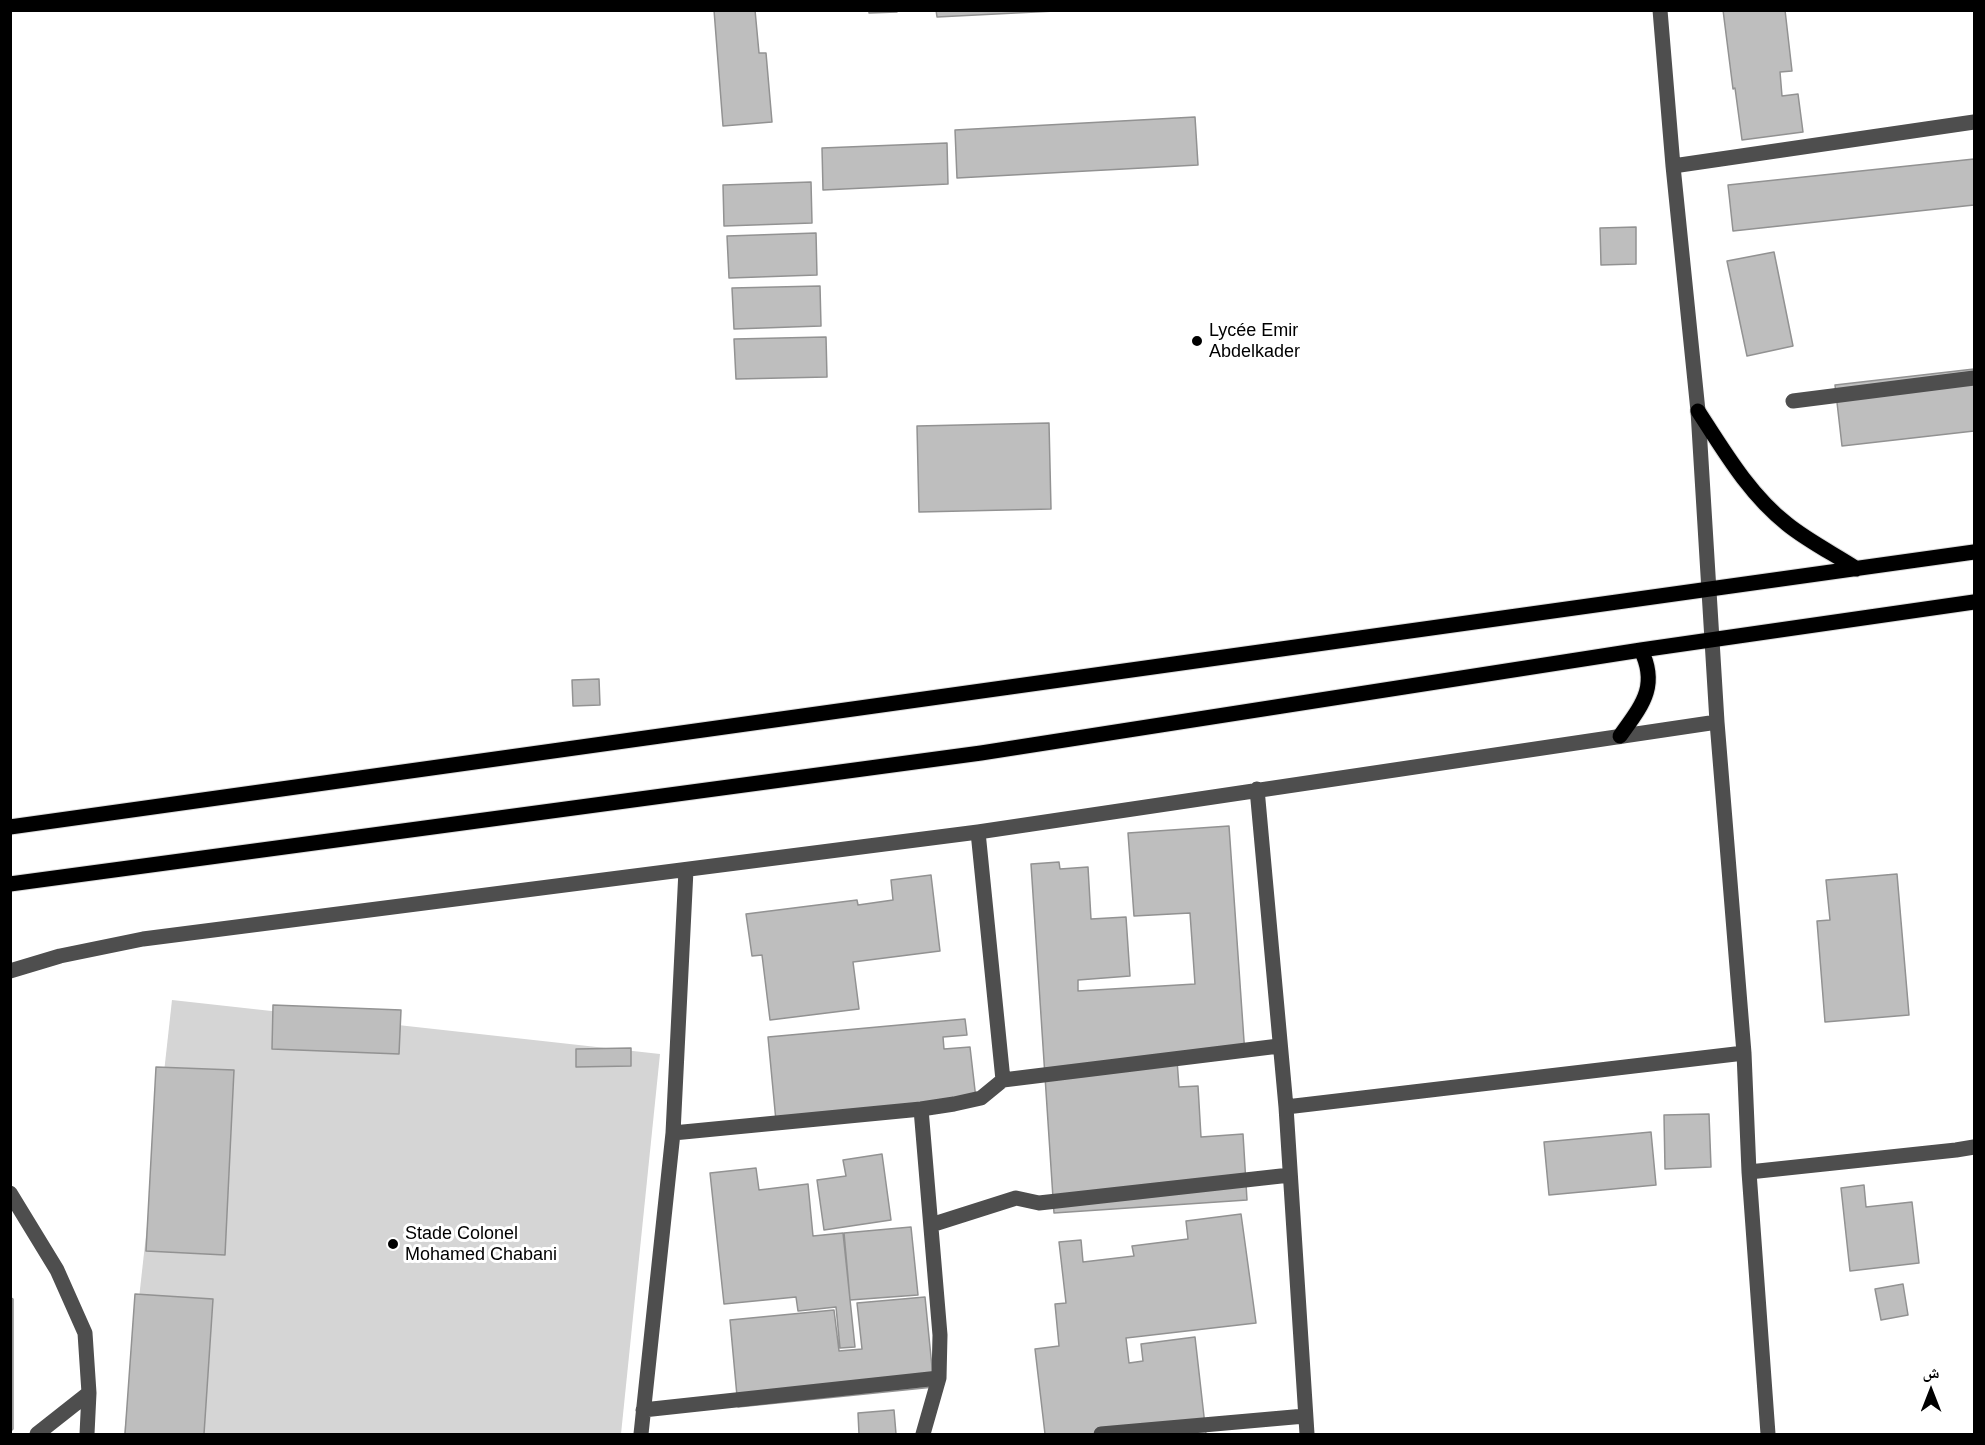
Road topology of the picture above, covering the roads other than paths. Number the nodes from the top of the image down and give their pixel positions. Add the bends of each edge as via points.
1 (1660, 10) edge
2 (1974, 122) edge
3 (1673, 166) junction
4 (1974, 378) edge
5 (1793, 401) dead end
6 (1698, 411) junction
7 (1974, 552) edge
8 (1857, 569) junction
9 (1709, 589) junction
10 (1974, 602) edge
11 (1712, 639) junction
12 (1641, 650) junction
13 (1717, 722) junction
14 (1620, 736) junction
15 (1257, 789) junction
16 (10, 827) edge
17 (978, 832) junction
18 (686, 870) junction
19 (10, 884) edge
20 (10, 971) edge
21 (1279, 1047) junction
22 (1744, 1053) junction
23 (1003, 1080) junction
24 (1286, 1107) junction
25 (921, 1109) junction
26 (673, 1133) junction
27 (1974, 1147) edge
28 (1749, 1172) junction
29 (1290, 1175) junction
30 (10, 1192) edge
31 (931, 1225) junction
32 (939, 1378) junction
33 (89, 1393) junction
34 (644, 1410) junction
35 (1305, 1416) junction
36 (37, 1434) edge
37 (87, 1434) edge
38 (641, 1434) edge
39 (923, 1434) edge
40 (1101, 1434) edge
41 (1307, 1434) edge
42 (1768, 1434) edge

1 - 3 street
2 - 3 street
3 - 6 street
4 - 5 street
6 - 8 main road via 1735,469 1760,499 1787,524
6 - 9 street
7 - 8 main road
8 - 9 main road
9 - 11 street
9 - 16 main road
10 - 11 main road
11 - 12 main road
11 - 13 street
12 - 14 main road via 1649,665 1650,679 1638,711
12 - 19 main road via 981,753
13 - 14 street
13 - 22 street
14 - 15 street
15 - 17 street
15 - 21 street
17 - 18 street
17 - 23 street
18 - 20 street via 143,939
18 - 26 street
21 - 23 street
21 - 24 street
22 - 24 street
22 - 28 street
23 - 25 street via 981,1098
24 - 29 street
25 - 26 street
25 - 31 street
26 - 34 street
27 - 28 street
28 - 42 street
29 - 31 street via 1039,1203 1016,1198
29 - 35 street
30 - 33 street via 57,1270 85,1333
31 - 32 street via 940,1335
32 - 34 street
32 - 39 street
33 - 36 street
33 - 37 street
34 - 38 street
35 - 40 street
35 - 41 street

